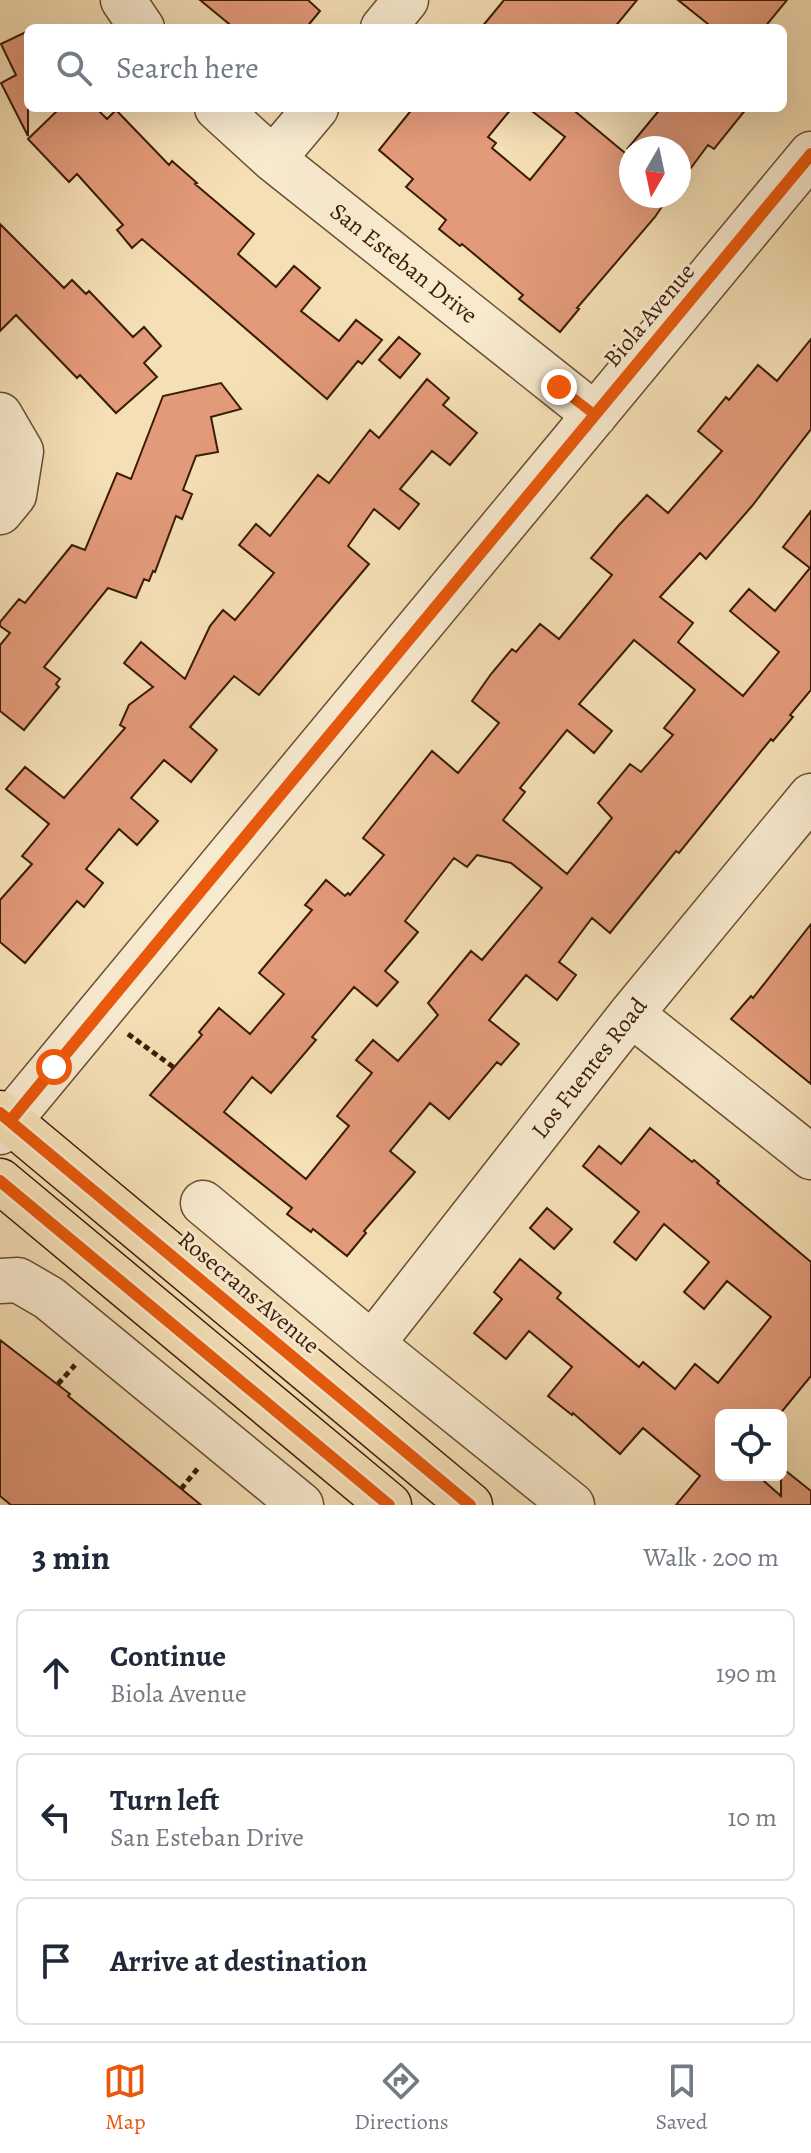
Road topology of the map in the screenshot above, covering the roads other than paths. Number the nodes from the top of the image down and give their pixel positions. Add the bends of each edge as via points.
1 (123, 0) edge
2 (406, 0) edge
3 (139, 24) edge
4 (386, 24) edge
5 (221, 112) edge
6 (313, 112) edge
7 (811, 154) edge
8 (273, 159) junction
9 (0, 415) edge
10 (595, 415) junction
11 (0, 512) edge
12 (811, 796) edge
13 (631, 1014) junction
14 (3, 1122) edge
15 (811, 1157) edge
16 (0, 1181) edge
17 (203, 1203) dead end
18 (0, 1281) edge
19 (372, 1344) junction
20 (286, 1500) edge
21 (389, 1505) edge
22 (470, 1505) edge
23 (572, 1505) edge

1 - 3 street
2 - 4 street
5 - 8 street, San Esteban Drive
6 - 8 street
7 - 10 street, Biola Avenue
8 - 10 street, San Esteban Drive
9 - 11 street via 21,451 14,495
10 - 14 street, Biola Avenue
12 - 13 street, Los Fuentes Road
13 - 15 street
13 - 19 street, Los Fuentes Road
14 - 22 main road, Rosecrans Avenue
16 - 21 main road
17 - 19 street, Rosecrans Avenue
18 - 20 street via 18,1280 49,1298
19 - 23 street, Rosecrans Avenue

